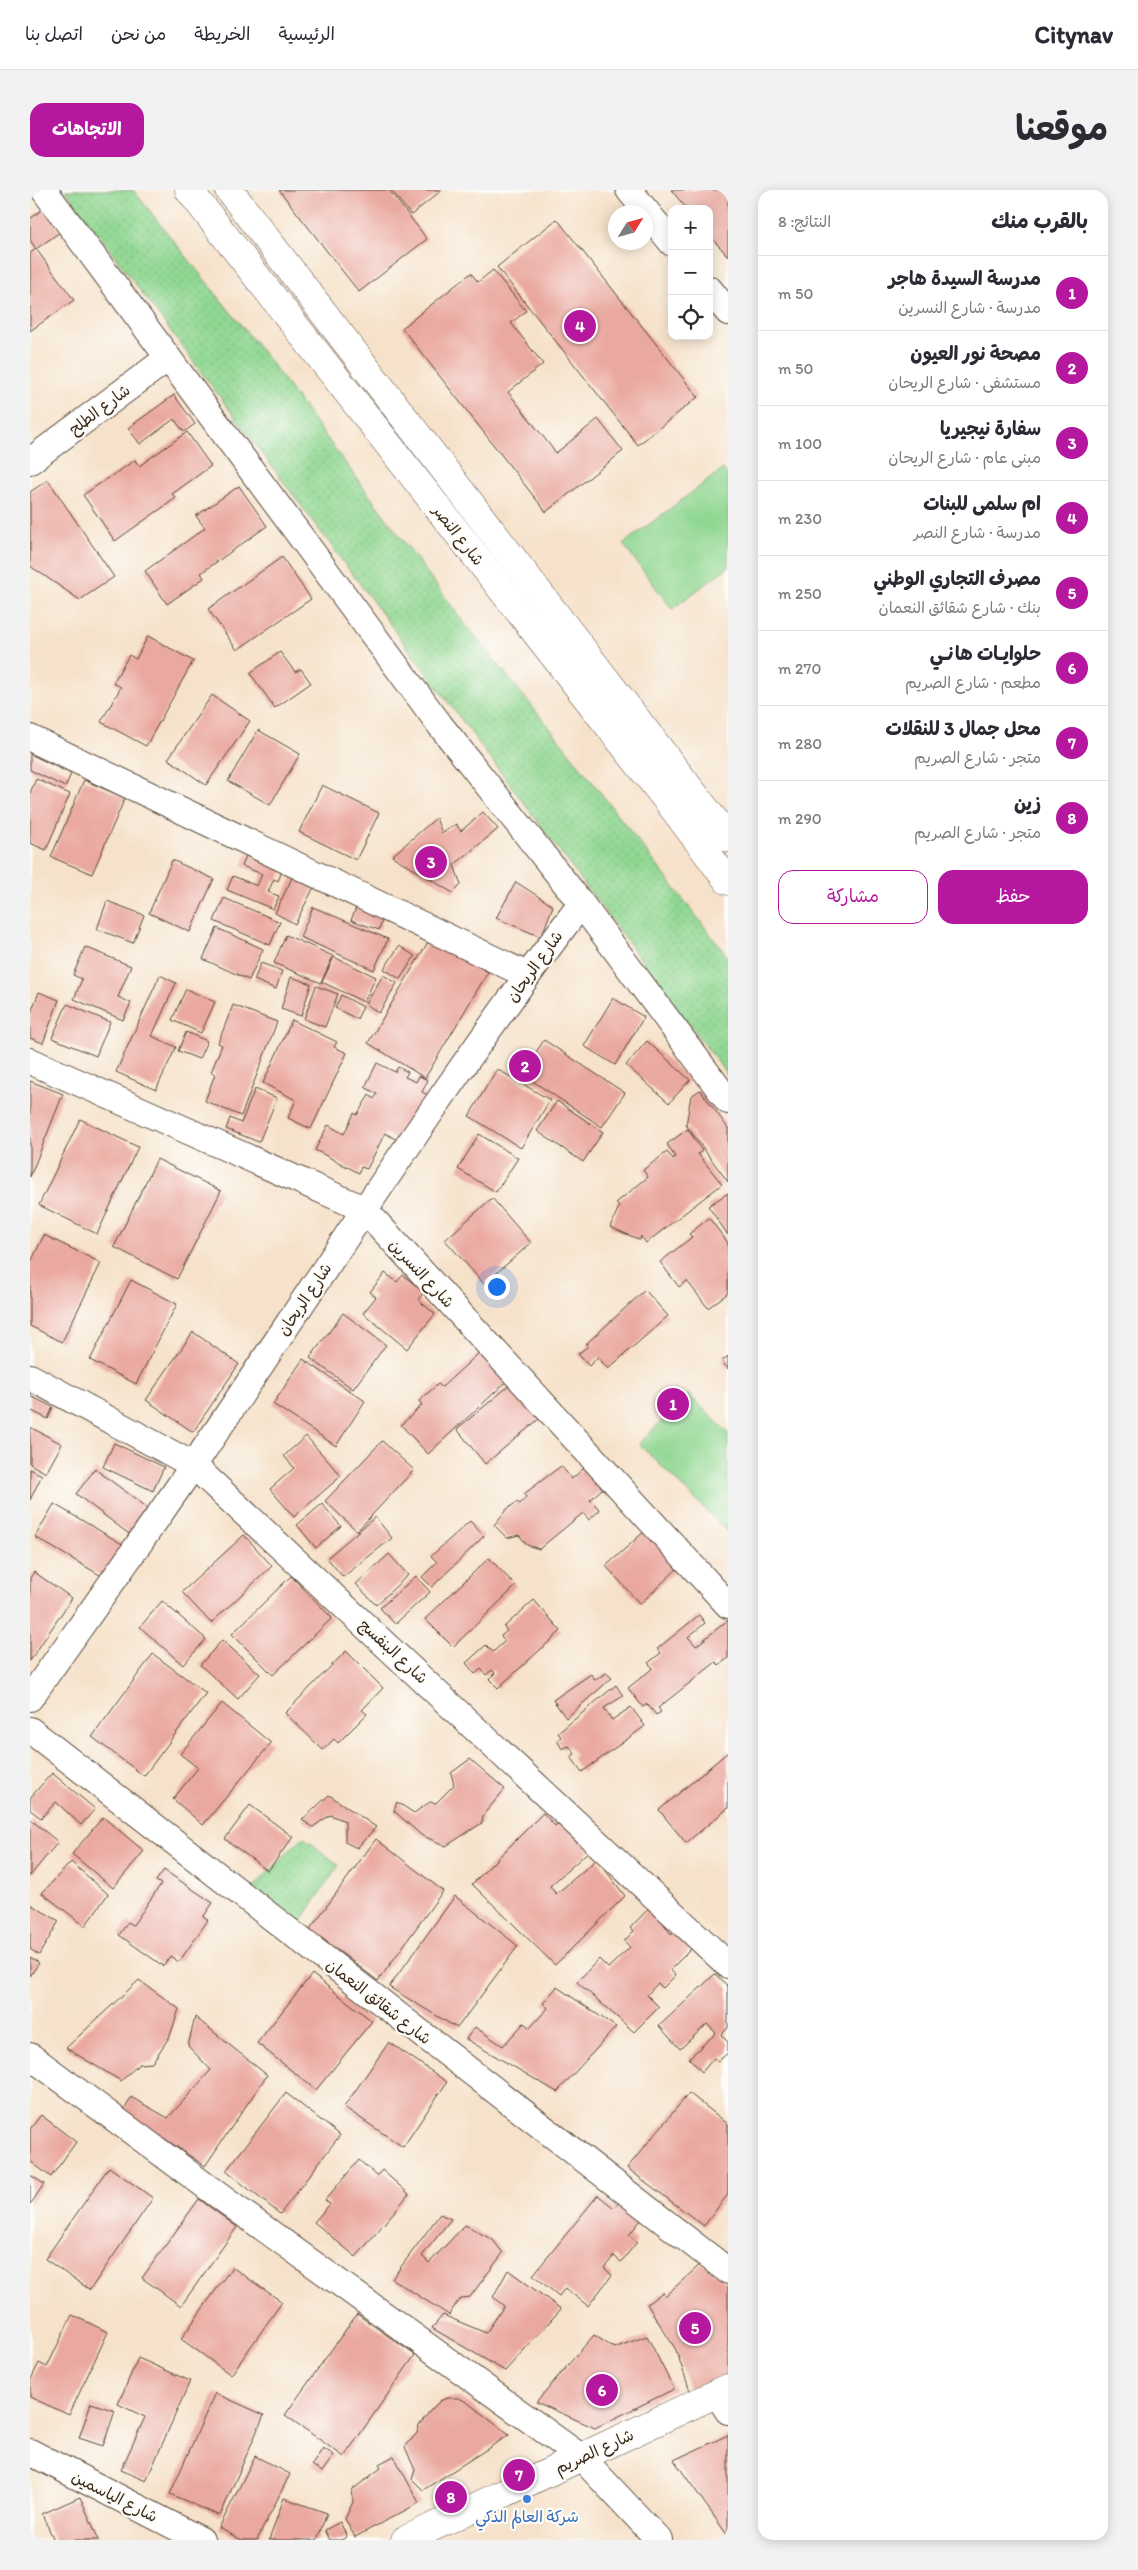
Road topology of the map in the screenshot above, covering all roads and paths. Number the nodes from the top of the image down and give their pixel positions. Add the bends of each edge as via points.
1 (44, 190) edge
2 (189, 190) edge
3 (229, 190) edge
4 (629, 190) edge
5 (668, 238) edge
6 (713, 294) edge
7 (728, 312) edge
8 (168, 358) junction
9 (30, 461) edge
10 (30, 738) edge
11 (728, 838) edge
12 (728, 881) edge
13 (581, 904) junction
14 (527, 975) junction
15 (30, 1061) edge
16 (728, 1101) edge
17 (364, 1209) junction
18 (30, 1377) edge
19 (193, 1465) junction
20 (728, 1605) edge
21 (30, 1698) edge
22 (30, 1730) edge
23 (728, 1965) edge
24 (30, 2056) edge
25 (728, 2271) edge
26 (724, 2398) edge
27 (30, 2452) edge
28 (581, 2457) junction
29 (200, 2540) edge
30 (405, 2540) edge
31 (659, 2540) edge

1 - 8 street
2 - 12 main road, شارع النصر
3 - 11 main road, شارع النصر
4 - 5 street
6 - 7 street
8 - 9 street, شارع الطلح
8 - 13 street via 440,724
10 - 14 street
13 - 14 street, شارع الريحان
13 - 16 street
14 - 17 street, شارع الريحان
15 - 17 street, شارع النسرين
17 - 19 street, شارع الريحان
17 - 20 street, شارع النسرين
18 - 19 street, شارع البنفسج
19 - 21 street, شارع الريحان
19 - 23 street, شارع البنفسج
22 - 25 street, شارع شقائق النعمان
24 - 28 street via 226,2202
26 - 28 main road, شارع الصريم
27 - 29 street, شارع الياسمين
28 - 30 main road, شارع الصريم
28 - 31 street

